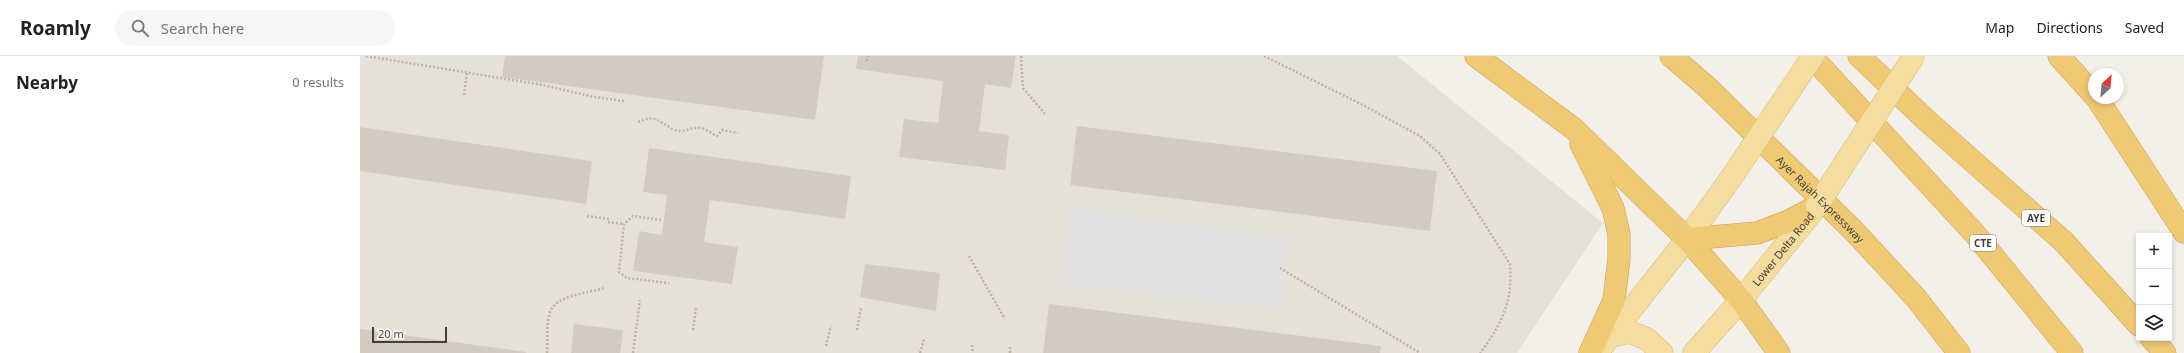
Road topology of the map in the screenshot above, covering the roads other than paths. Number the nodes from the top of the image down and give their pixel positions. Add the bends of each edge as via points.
1 (1476, 56) edge
2 (1671, 56) edge
3 (1812, 56) edge
4 (1859, 56) edge
5 (1914, 56) edge
6 (2059, 56) edge
7 (2088, 88) edge
8 (2101, 104) edge
9 (1574, 129) junction
10 (1817, 206) joint
11 (1794, 225) junction
12 (2184, 232) edge
13 (1687, 239) junction
14 (1741, 300) junction
15 (2136, 322) edge
16 (1611, 336) junction
17 (2154, 341) edge
18 (1590, 353) edge
19 (1597, 353) edge
20 (1662, 353) edge
21 (1694, 353) edge
22 (1779, 353) edge
23 (1959, 353) edge
24 (2072, 353) edge
25 (2165, 353) edge

1 - 9 highway
2 - 23 highway, Ayer Rajah Expressway via 1707,87 1853,230 1916,298
3 - 13 main road, bridge
3 - 24 highway, CTE via 1975,234
4 - 15 highway, AYE via 1925,119 2064,242
5 - 10 main road, Lower Delta Road, bridge
6 - 7 highway
8 - 12 highway
9 - 13 highway
9 - 18 highway via 1613,208 1619,234 1614,300
10 - 11 highway
11 - 13 highway via 1757,233
11 - 14 main road, Lower Delta Road
13 - 14 highway
13 - 16 main road
14 - 21 main road, Lower Delta Road
14 - 22 highway
16 - 19 main road
16 - 20 main road via 1630,332 1647,339
17 - 25 highway

